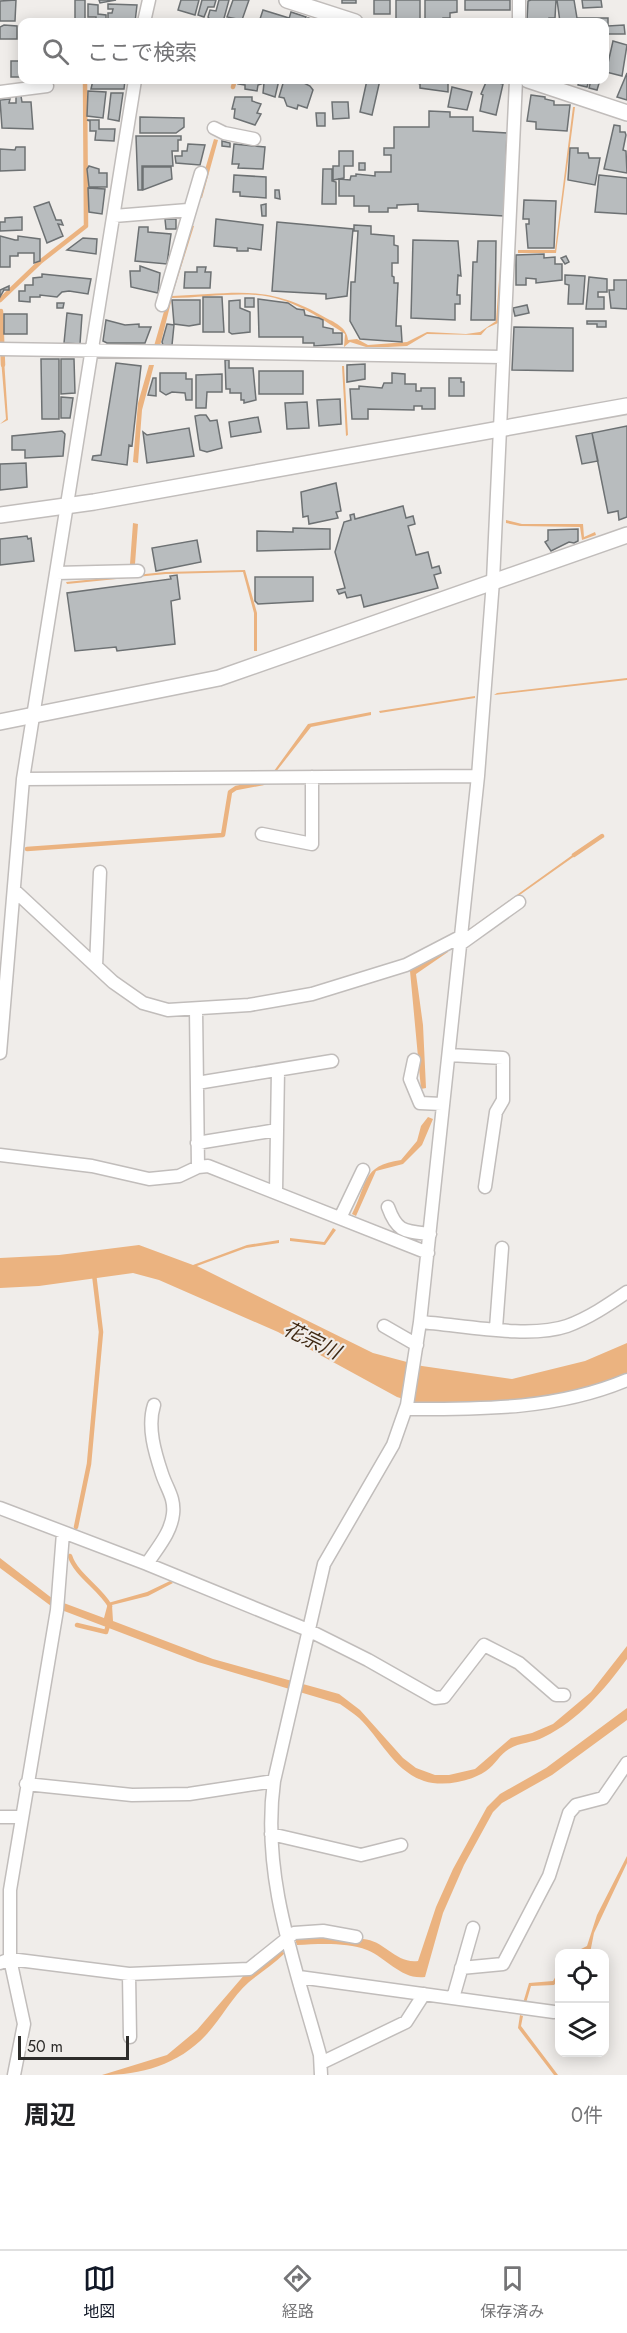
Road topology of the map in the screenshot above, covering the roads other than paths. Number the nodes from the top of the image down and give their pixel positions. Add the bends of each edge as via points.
1 (149, 0) edge
2 (287, 0) edge
3 (519, 0) edge
4 (145, 18) edge
5 (343, 18) edge
6 (519, 18) edge
7 (134, 84) edge
8 (516, 84) edge
9 (540, 84) edge
10 (47, 86) dead end
11 (0, 92) edge
12 (627, 113) edge
13 (214, 128) dead end
14 (254, 139) dead end
15 (201, 173) dead end
16 (188, 210) junction
17 (114, 216) junction
18 (162, 304) dead end
19 (0, 349) edge
20 (93, 352) junction
21 (504, 357) junction
22 (627, 406) edge
23 (501, 430) junction
24 (67, 506) junction
25 (0, 515) edge
26 (627, 535) edge
27 (138, 571) dead end
28 (56, 573) junction
29 (493, 581) junction
30 (33, 715) junction
31 (0, 722) edge
32 (478, 776) junction
33 (312, 777) junction
34 (23, 779) junction
35 (262, 834) dead end
36 (100, 872) dead end
37 (14, 890) junction
38 (519, 902) dead end
39 (459, 941) junction
40 (96, 966) junction
41 (196, 1010) junction
42 (0, 1053) edge
43 (449, 1056) junction
44 (414, 1060) dead end
45 (332, 1061) dead end
46 (278, 1070) junction
47 (196, 1083) junction
48 (442, 1104) junction
49 (277, 1130) junction
50 (197, 1143) junction
51 (0, 1155) edge
52 (198, 1167) junction
53 (363, 1170) dead end
54 (485, 1187) dead end
55 (276, 1192) junction
56 (388, 1207) dead end
57 (340, 1218) junction
58 (430, 1234) junction
59 (502, 1248) dead end
60 (428, 1253) junction
61 (627, 1292) edge
62 (420, 1322) junction
63 (384, 1326) dead end
64 (496, 1328) junction
65 (417, 1345) junction
66 (627, 1380) edge
67 (154, 1405) dead end
68 (406, 1407) junction
69 (0, 1508) edge
70 (63, 1533) junction
71 (147, 1564) junction
72 (308, 1630) junction
73 (564, 1695) dead end
74 (627, 1763) edge
75 (274, 1781) junction
76 (26, 1784) junction
77 (21, 1816) junction
78 (0, 1817) edge
79 (271, 1834) junction
80 (401, 1845) dead end
81 (473, 1928) dead end
82 (288, 1936) junction
83 (356, 1937) dead end
84 (5, 1961) edge
85 (461, 1968) junction
86 (129, 1974) junction
87 (299, 1977) junction
88 (424, 1994) junction
89 (453, 1998) junction
90 (554, 2012) dead end
91 (130, 2037) dead end
92 (321, 2069) edge
93 (14, 2075) edge

1 - 4 street
2 - 5 street
3 - 6 street
7 - 17 street
8 - 21 street
9 - 12 street
10 - 11 street
13 - 14 street
15 - 16 street
16 - 17 street
16 - 18 street
17 - 20 street
19 - 20 street
20 - 21 street
20 - 24 street
21 - 23 street
22 - 23 street
23 - 24 street
23 - 29 street
24 - 25 street
24 - 28 street
26 - 29 street
27 - 28 street
28 - 30 street
29 - 30 street via 219,678
29 - 32 street
30 - 31 street
30 - 34 street
32 - 33 street
32 - 39 street
33 - 34 street
33 - 35 street via 312,844
34 - 37 street
36 - 40 street
37 - 40 street
37 - 42 street
38 - 39 street
39 - 41 street via 406,965 312,994
39 - 43 street
40 - 41 street via 143,1003 168,1010
41 - 47 street
43 - 48 street
43 - 54 street via 503,1058 503,1100 496,1112
44 - 48 street via 410,1079 420,1103
45 - 46 street
46 - 47 street
46 - 49 street
47 - 50 street
48 - 58 street
49 - 50 street
49 - 55 street
50 - 52 street
51 - 52 street via 92,1166 149,1179 179,1176
52 - 55 street via 208,1166
53 - 57 street
55 - 57 street
56 - 58 street via 394,1224 405,1231
57 - 60 street
58 - 60 street
59 - 64 street
60 - 62 street
61 - 64 street via 605,1308 566,1326 545,1331
62 - 64 street
62 - 65 street
63 - 65 street
65 - 68 street
66 - 68 street via 605,1390 537,1405 488,1409
67 - 71 street via 153,1440 162,1476 174,1501 166,1535
68 - 72 street via 393,1445 324,1564
69 - 70 street
70 - 71 street
70 - 76 street via 58,1605
71 - 72 street
72 - 73 street via 435,1698 444,1697 484,1645 519,1663 556,1695
72 - 75 street
74 - 85 street via 603,1798 576,1805 569,1813 549,1876 503,1964
75 - 76 street via 189,1794 132,1795
75 - 79 street
76 - 77 street
77 - 78 street
77 - 84 street
79 - 80 street via 361,1855
79 - 82 street via 274,1881
81 - 85 street
82 - 83 street via 310,1930
82 - 86 street via 249,1969
82 - 87 street
84 - 86 street
84 - 93 street via 24,2024
85 - 89 street
86 - 91 street
87 - 88 street
87 - 92 street
88 - 89 street
88 - 92 street via 406,2022
89 - 90 street

